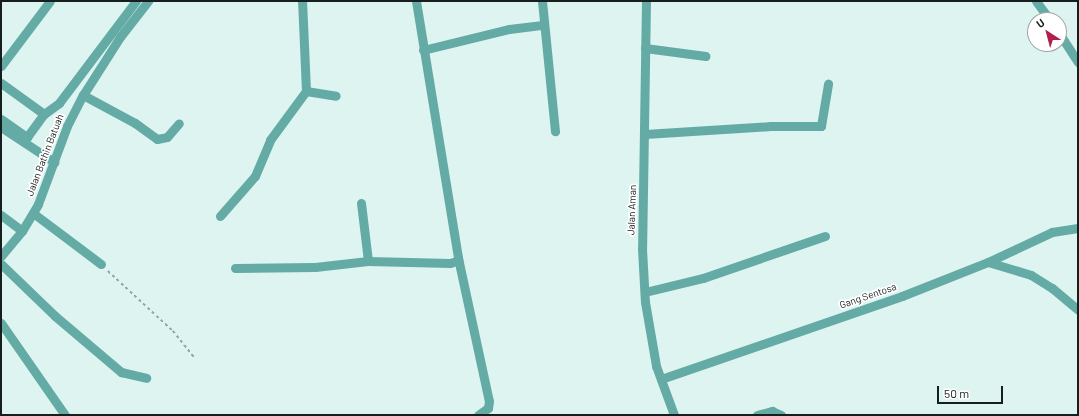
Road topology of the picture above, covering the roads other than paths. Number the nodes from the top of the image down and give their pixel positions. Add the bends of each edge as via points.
1 (50, 1) edge
2 (136, 1) edge
3 (148, 1) edge
4 (302, 1) edge
5 (416, 1) edge
6 (542, 1) edge
7 (646, 1) edge
8 (1036, 1) edge
9 (1044, 12) edge
10 (543, 25) junction
11 (1067, 45) edge
12 (645, 48) junction
13 (423, 50) junction
14 (705, 56) dead end
15 (1078, 62) edge
16 (1, 66) edge
17 (1, 83) edge
18 (828, 84) dead end
19 (306, 91) junction
20 (83, 95) junction
21 (336, 96) dead end
22 (44, 114) junction
23 (1, 119) edge
24 (179, 123) dead end
25 (1, 127) edge
26 (555, 130) dead end
27 (645, 134) junction
28 (54, 162) junction
29 (361, 203) dead end
30 (33, 213) junction
31 (1, 215) edge
32 (220, 216) dead end
33 (1078, 228) edge
34 (22, 231) junction
35 (826, 236) dead end
36 (1, 256) edge
37 (459, 260) junction
38 (368, 261) junction
39 (988, 262) junction
40 (1, 264) edge
41 (101, 264) road end
42 (235, 268) dead end
43 (645, 292) junction
44 (1078, 310) edge
45 (1, 323) edge
46 (146, 378) dead end
47 (661, 379) junction
48 (65, 415) edge
49 (478, 415) edge
50 (674, 415) edge
51 (757, 415) edge
52 (781, 415) edge

1 - 16 street
2 - 22 street via 59,103
3 - 20 street, Jalan Bathin Batuah via 120,37
4 - 19 street
5 - 13 street
6 - 10 street
7 - 12 street, Jalan Aman
8 - 9 street
10 - 13 street via 509,29
10 - 26 street
11 - 15 street
12 - 14 street
12 - 27 street, Jalan Aman
13 - 37 street
17 - 22 street
18 - 27 street via 821,126 771,126
19 - 21 street
19 - 32 street via 270,140 255,176
20 - 24 street via 135,123 157,139 167,137
20 - 28 street, Jalan Bathin Batuah via 67,126
22 - 23 street via 27,138
25 - 28 street
27 - 43 street, Jalan Aman via 642,249
28 - 30 street, Jalan Bathin Batuah
29 - 38 street
30 - 34 street, Jalan Bathin Batuah
30 - 41 street
31 - 34 street
33 - 39 street, Gang Sentosa via 1052,232
34 - 36 street, Jalan Bathin Batuah
35 - 43 street via 703,278
37 - 38 street via 450,263
37 - 49 street via 489,401 488,408
38 - 42 street via 315,267
39 - 44 street via 1031,275 1052,288
39 - 47 street, Gang Sentosa via 902,296
40 - 46 street via 55,316 121,372
43 - 47 street, Jalan Aman via 652,347
45 - 48 street
47 - 50 street, Jalan Aman
51 - 52 street via 772,411

